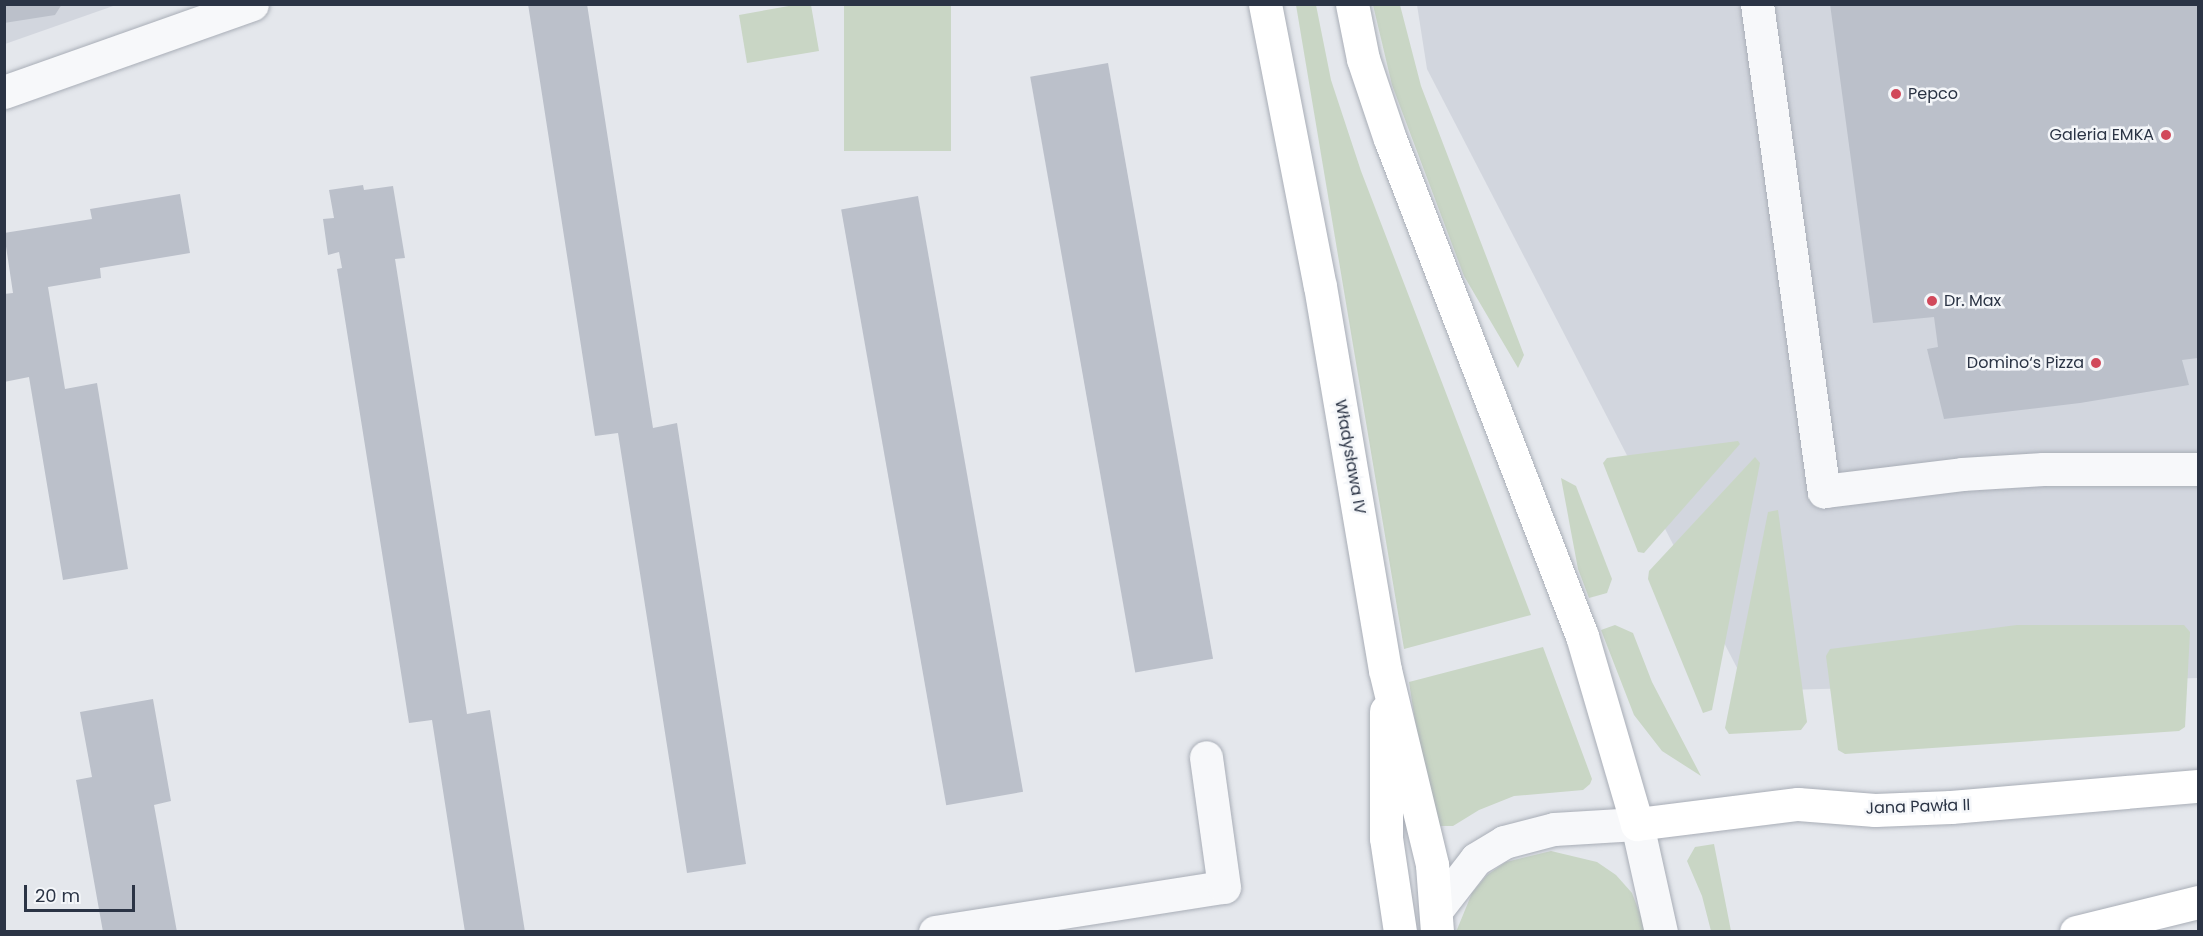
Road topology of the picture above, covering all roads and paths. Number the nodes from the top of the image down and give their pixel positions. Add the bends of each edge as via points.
1 (252, 4) edge
2 (1265, 4) edge
3 (1352, 4) edge
4 (1757, 4) edge
5 (4, 92) edge
6 (2199, 469) edge
7 (1385, 670) junction
8 (1206, 757) dead end
9 (2199, 786) edge
10 (1637, 824) junction
11 (2199, 902) edge
12 (1438, 920) edge
13 (935, 932) edge
14 (1400, 932) edge
15 (1661, 932) edge
16 (2076, 932) edge

1 - 5 street
2 - 7 main road, Władysława IV via 1322,297
3 - 10 main road via 1363,59 1390,139 1582,636
4 - 6 street via 1824,491 1962,474 2043,469
7 - 12 main road, Władysława IV via 1432,865
7 - 14 main road via 1385,821
8 - 13 street via 1224,887
9 - 10 main road, Jana Pawła II via 1951,807 1875,810 1798,804
10 - 12 street via 1554,829 1504,842 1476,860
10 - 15 street via 1653,882
11 - 16 main road

